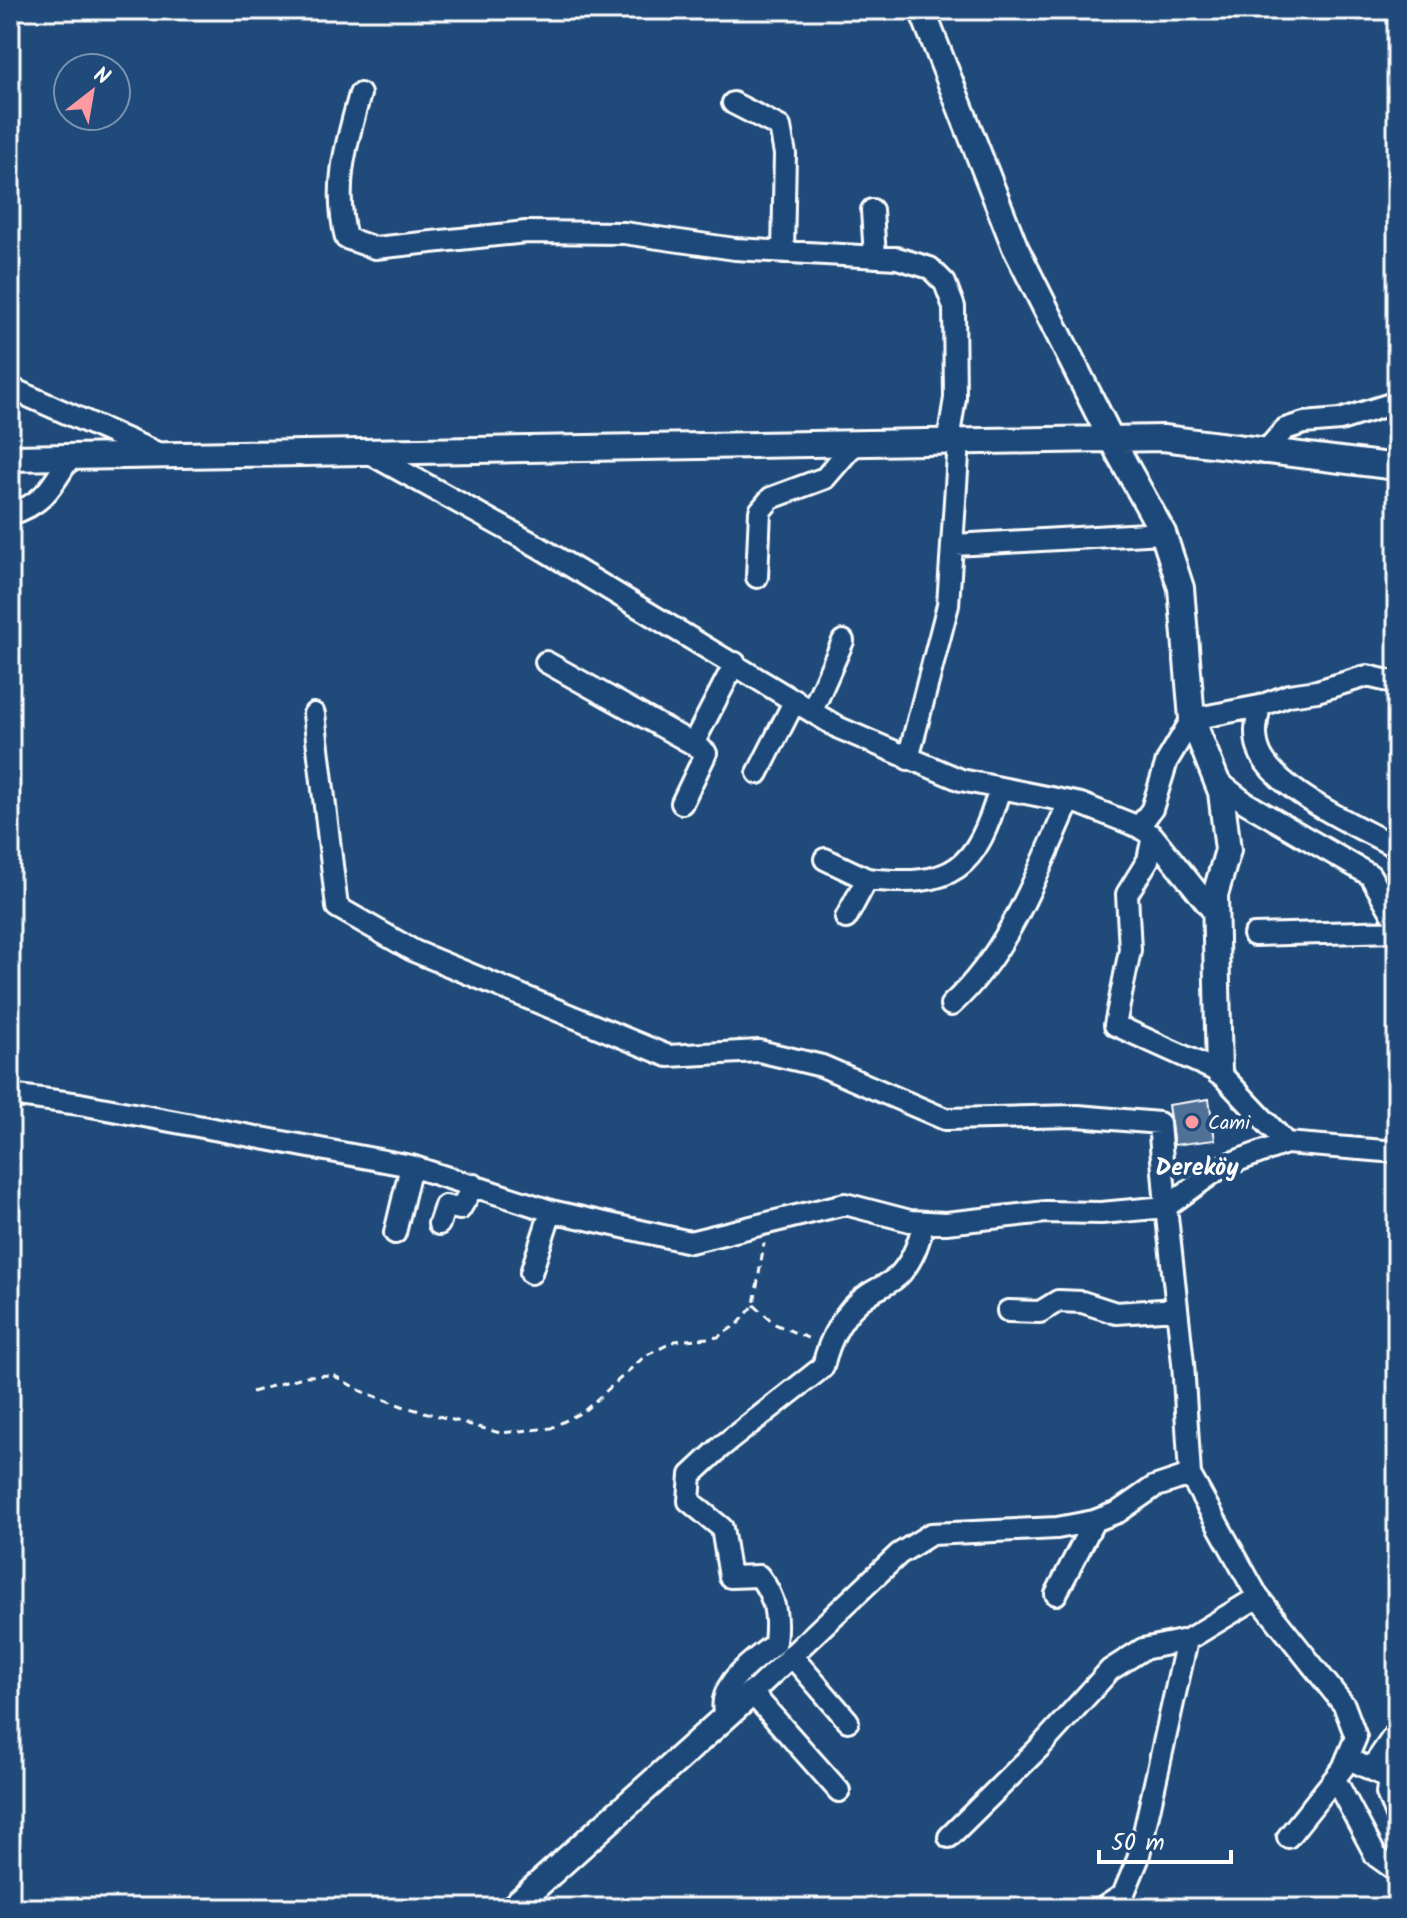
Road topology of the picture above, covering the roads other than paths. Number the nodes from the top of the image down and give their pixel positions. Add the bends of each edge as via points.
1 (922, 10) edge
2 (360, 94) dead end
3 (733, 103) dead end
4 (872, 210) dead end
5 (783, 252) junction
6 (875, 257) junction
7 (10, 388) edge
8 (1397, 402) edge
9 (1111, 439) junction
10 (954, 441) junction
11 (855, 443) junction
12 (367, 452) junction
13 (1264, 453) junction
14 (161, 455) junction
15 (70, 457) junction
16 (10, 458) edge
17 (1397, 467) edge
18 (10, 514) edge
19 (1163, 533) junction
20 (955, 545) junction
21 (757, 577) dead end
22 (843, 641) dead end
23 (546, 662) dead end
24 (735, 663) junction
25 (1397, 683) edge
26 (804, 706) junction
27 (1260, 706) junction
28 (314, 714) dead end
29 (1192, 719) junction
30 (693, 744) junction
31 (908, 759) junction
32 (758, 773) dead end
33 (1216, 780) junction
34 (1000, 788) junction
35 (1069, 802) junction
36 (682, 803) dead end
37 (1146, 831) junction
38 (1397, 848) edge
39 (825, 859) dead end
40 (867, 879) junction
41 (1216, 915) junction
42 (846, 918) dead end
43 (1397, 922) edge
44 (1397, 931) edge
45 (1254, 935) dead end
46 (951, 1005) dead end
47 (1219, 1072) junction
48 (10, 1095) edge
49 (1286, 1143) junction
50 (1397, 1152) edge
51 (411, 1166) junction
52 (474, 1185) junction
53 (1166, 1207) junction
54 (551, 1211) junction
55 (924, 1222) junction
56 (439, 1224) dead end
57 (395, 1233) dead end
58 (531, 1273) dead end
59 (1177, 1309) junction
60 (1008, 1311) dead end
61 (1190, 1475) junction
62 (1094, 1521) junction
63 (1056, 1594) dead end
64 (1258, 1597) junction
65 (1187, 1640) junction
66 (791, 1655) junction
67 (752, 1693) junction
68 (725, 1717) junction
69 (848, 1721) dead end
70 (1397, 1731) edge
71 (1347, 1758) junction
72 (1371, 1769) junction
73 (1335, 1779) junction
74 (839, 1791) dead end
75 (1397, 1818) edge
76 (949, 1837) dead end
77 (1288, 1837) dead end
78 (1397, 1871) edge
79 (1113, 1905) edge
80 (512, 1908) edge

1 - 9 street via 1015,247
2 - 5 street via 341,160 339,196 346,238 375,248 526,232 624,233
3 - 5 street via 780,127 785,154
4 - 6 street
5 - 6 street
6 - 10 street via 930,268 945,283 954,307
7 - 14 street
8 - 13 street via 1340,420 1285,429
9 - 10 street
9 - 13 street via 1163,438
9 - 19 street
10 - 11 street
10 - 20 street
11 - 12 street
11 - 21 street via 825,478 771,498 760,511
12 - 14 street
12 - 24 street
13 - 17 street
14 - 15 street
15 - 16 street
15 - 18 street via 47,496
19 - 20 street
19 - 29 street via 1181,588
20 - 31 street via 948,605
22 - 26 street
23 - 30 street
24 - 26 street
24 - 30 street
25 - 27 street via 1367,676
26 - 31 street
26 - 32 street
27 - 29 street
27 - 38 street via 1254,730 1261,755 1275,772 1291,787
28 - 53 street via 337,907 414,951 668,1056 759,1051 822,1066 945,1119 1054,1116 1159,1123
29 - 33 street
29 - 37 street via 1167,761
30 - 36 street via 706,753
31 - 34 street via 961,780
33 - 41 street via 1228,850 1215,895
33 - 43 street via 1370,875
34 - 35 street
34 - 40 street via 988,830 967,864 932,880
35 - 37 street
35 - 46 street via 1014,925
37 - 41 street
37 - 47 street via 1148,860 1127,894 1130,950 1115,1025
39 - 40 street
40 - 42 street
41 - 47 street
44 - 45 street
47 - 49 street
48 - 51 street
49 - 50 street
49 - 53 street via 1223,1166
51 - 52 street
51 - 57 street
52 - 54 street
52 - 56 street via 460,1209 445,1206
53 - 55 street
53 - 59 street
54 - 55 street via 690,1242 845,1204
54 - 58 street
55 - 68 street via 916,1251 899,1276 846,1313 823,1367 691,1475 689,1501 722,1528 730,1577 759,1576 772,1592 777,1619 775,1643 726,1688
59 - 60 street via 1116,1313 1058,1301 1040,1312
59 - 61 street
61 - 62 street via 1154,1487 1118,1512
61 - 64 street
62 - 63 street
62 - 66 street via 1057,1528 931,1534 899,1554
64 - 65 street
64 - 71 street via 1344,1705 1356,1737
65 - 76 street via 1143,1649 1110,1670
65 - 79 street via 1138,1859 1123,1895
66 - 67 street
66 - 69 street
67 - 68 street
67 - 74 street
68 - 80 street
70 - 72 street
71 - 72 street
71 - 73 street
72 - 75 street via 1389,1778 1387,1793
73 - 77 street
73 - 78 street via 1376,1856

